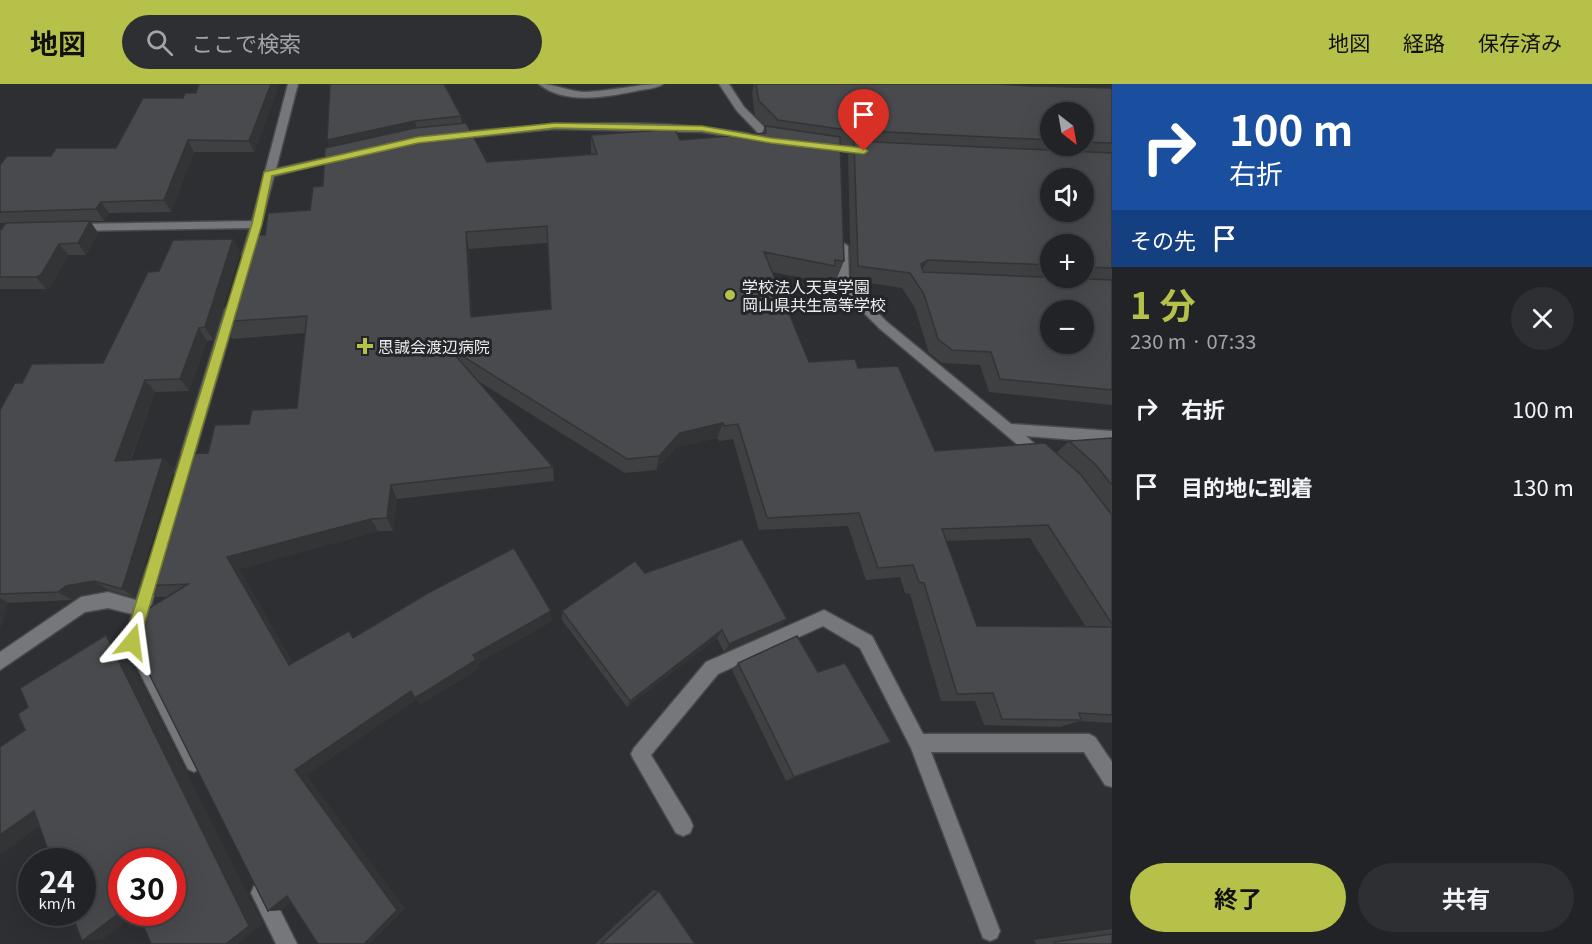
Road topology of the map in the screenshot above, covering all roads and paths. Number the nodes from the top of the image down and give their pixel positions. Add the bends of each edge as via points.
1 (293, 84) edge
2 (544, 84) edge
3 (658, 84) edge
4 (724, 84) edge
5 (441, 138) edge
6 (771, 140) junction
7 (783, 142) edge
8 (806, 145) edge
9 (875, 152) edge
10 (348, 156) edge
11 (268, 174) junction
12 (257, 224) junction
13 (58, 228) edge
14 (842, 229) edge
15 (243, 269) edge
16 (236, 292) edge
17 (1010, 429) junction
18 (1112, 437) edge
19 (1053, 467) edge
20 (178, 484) edge
21 (158, 553) edge
22 (141, 609) junction
23 (0, 662) edge
24 (918, 743) junction
25 (1112, 778) edge
26 (203, 781) edge
27 (683, 826) dead end
28 (256, 883) edge
29 (990, 931) dead end
30 (287, 944) edge

1 - 11 street
2 - 3 street via 553,90 595,95
4 - 6 street via 740,109
5 - 6 street via 555,126 702,129
6 - 7 street
8 - 9 street via 841,155
10 - 11 street
11 - 12 street
12 - 13 street
12 - 15 street
14 - 17 street via 843,285 883,325
16 - 20 street
17 - 18 street
17 - 19 street
21 - 22 street
22 - 23 street via 108,600 81,605
22 - 26 street via 132,642
24 - 25 street via 1089,742
24 - 27 street via 866,642 824,618 712,668 640,754
24 - 29 street
28 - 30 street

